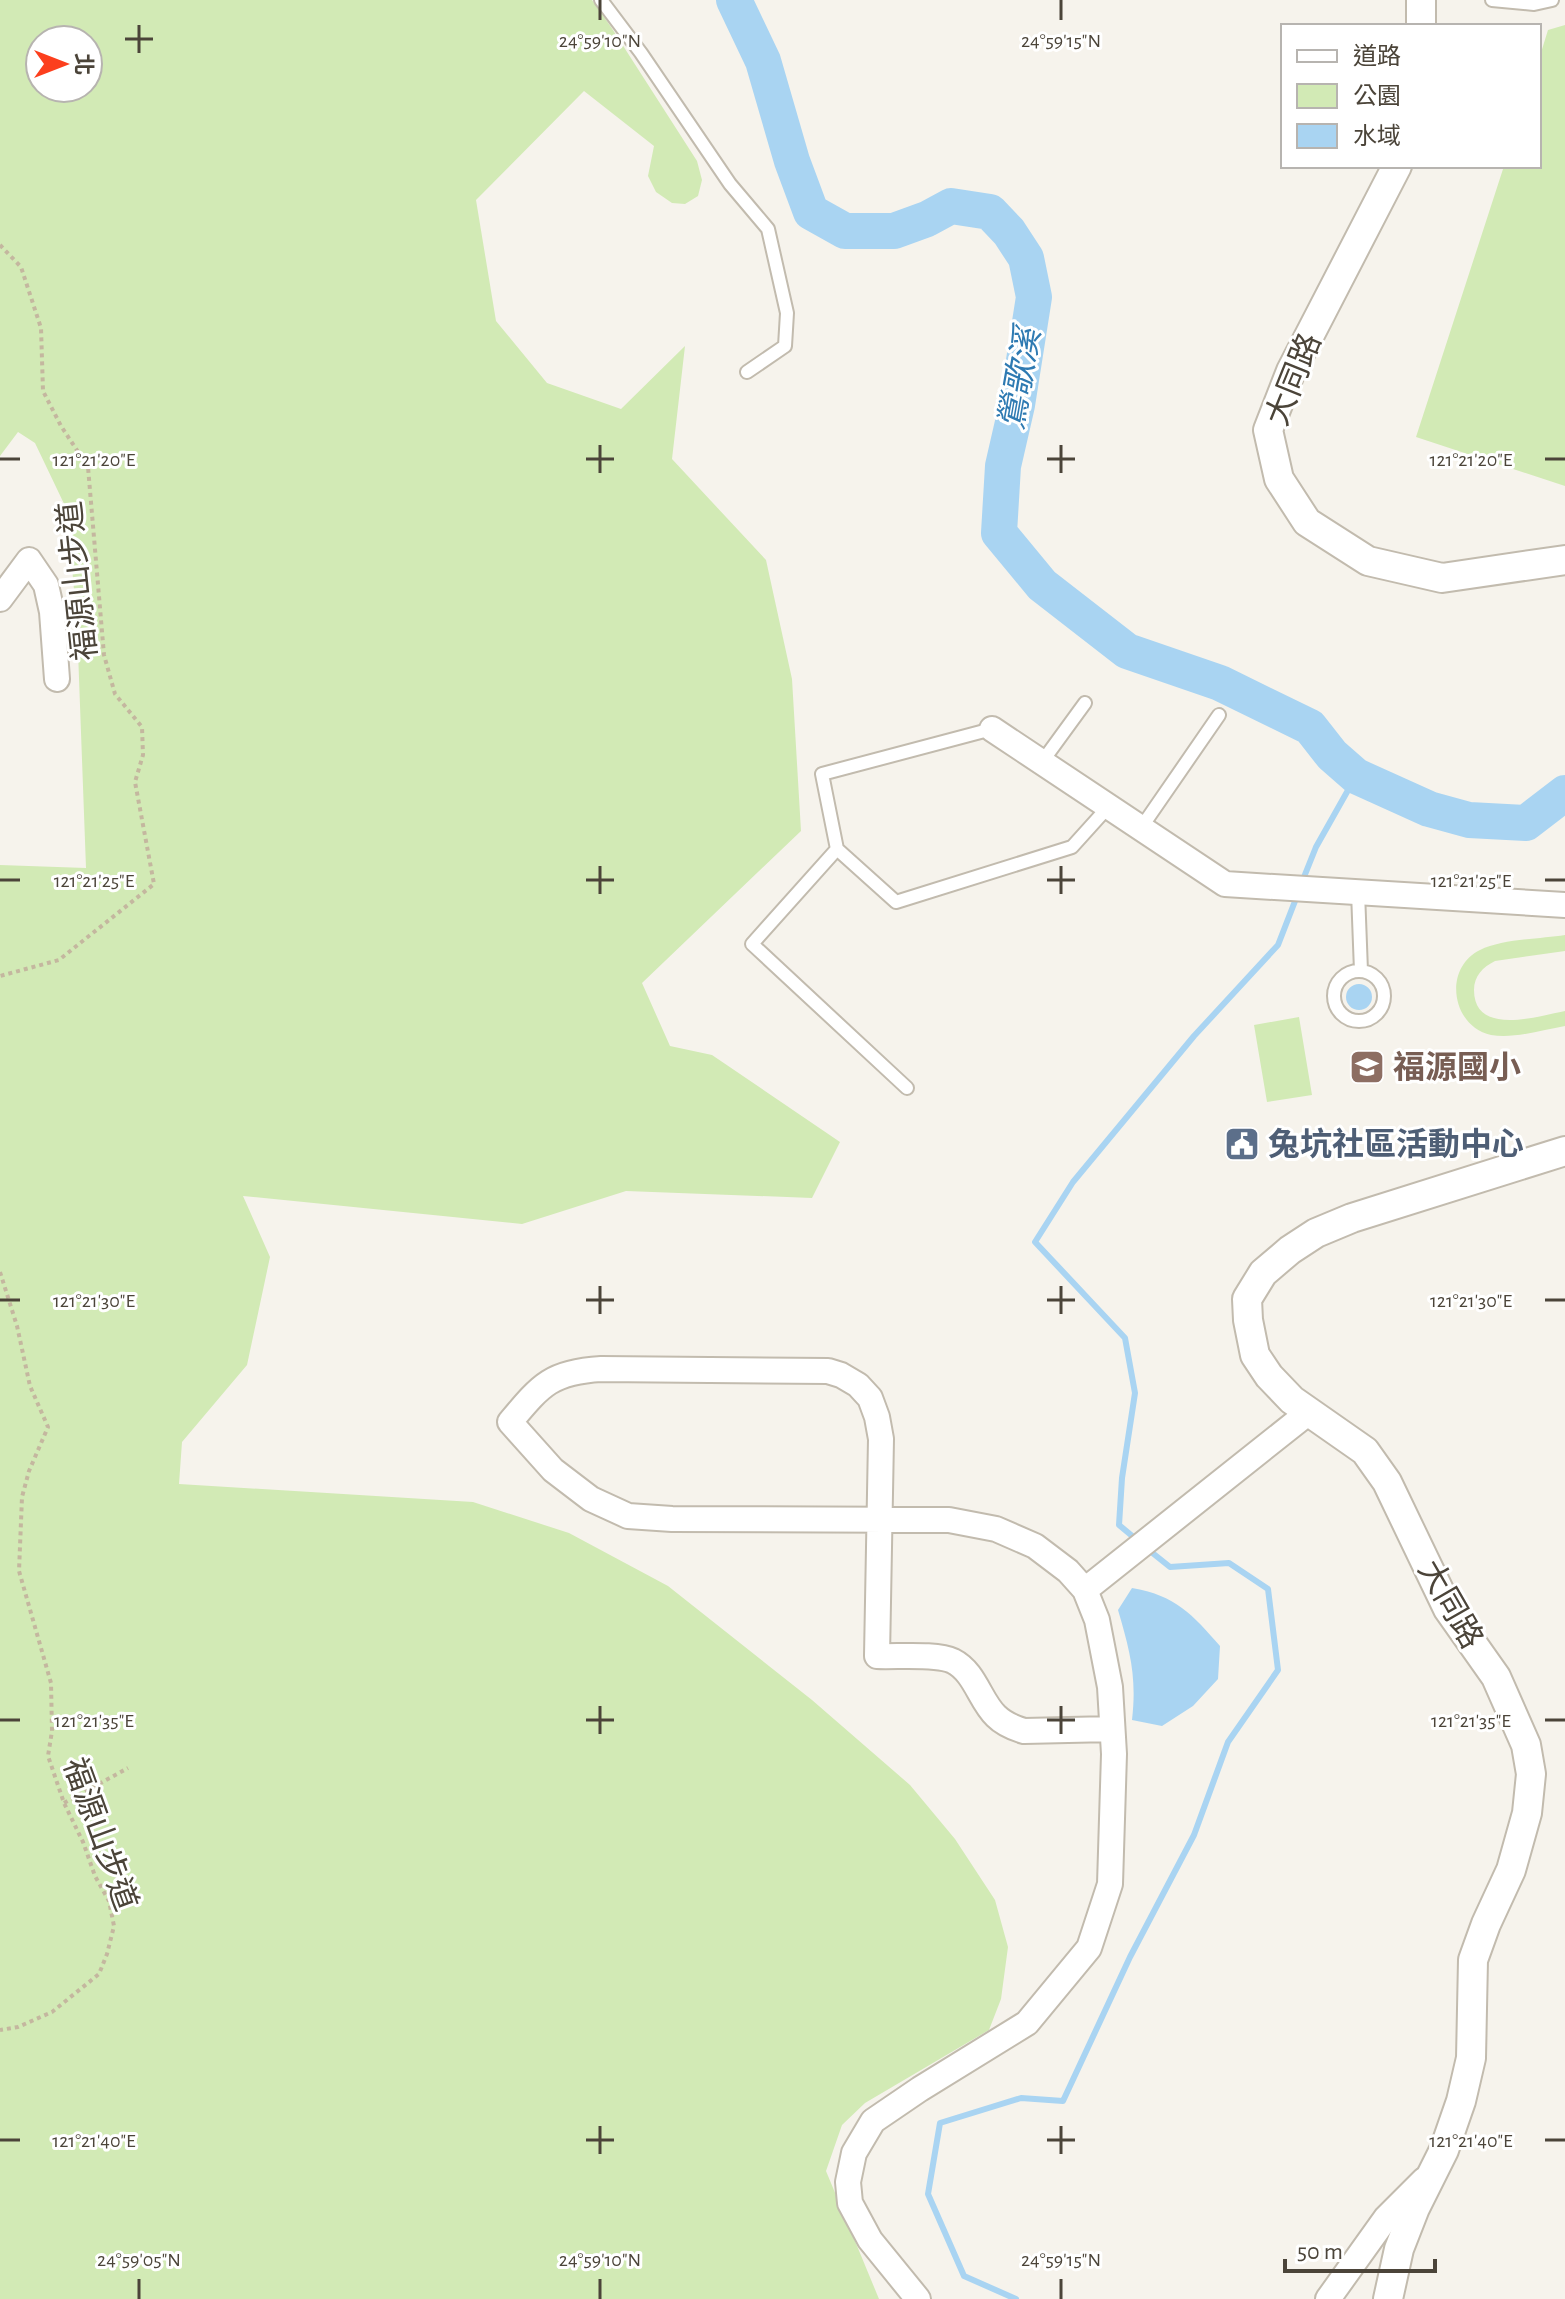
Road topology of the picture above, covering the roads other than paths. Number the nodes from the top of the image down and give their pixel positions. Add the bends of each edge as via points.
1 (601, 0) edge
2 (1421, 0) edge
3 (1492, 0) edge
4 (1552, 0) edge
5 (1421, 24) edge
6 (1396, 168) edge
7 (747, 372) dead end
8 (1565, 560) edge
9 (0, 599) edge
10 (57, 679) dead end
11 (1085, 703) dead end
12 (1219, 715) dead end
13 (992, 729) joint
14 (1042, 762) junction
15 (1109, 806) junction
16 (1141, 828) junction
17 (837, 849) junction
18 (1358, 892) junction
19 (1565, 905) edge
20 (1361, 971) junction
21 (907, 1088) dead end
22 (1565, 1151) edge
23 (1309, 1412) junction
24 (879, 1520) junction
25 (1085, 1590) junction
26 (1112, 1729) junction
27 (1434, 2170) junction
28 (918, 2299) edge
29 (1328, 2299) edge
30 (1388, 2299) edge

1 - 7 lane via 730,184 768,229 787,313 785,346
2 - 5 street
3 - 4 lane
6 - 8 street, 大同路 via 1291,371 1268,430 1279,479 1307,522 1368,561 1442,578
9 - 10 street via 29,560 46,585
11 - 14 lane
12 - 16 lane
13 - 14 street
13 - 17 lane via 822,774
14 - 15 street
15 - 16 street
15 - 17 lane via 1072,847 896,902
16 - 18 street via 1225,884
17 - 21 lane via 752,944
18 - 19 street
18 - 20 lane
20 - 20 lane via 1340,980 1334,996 1345,1017 1361,1021 1381,1009 1384,993 1376,978
22 - 23 street, 大同路 via 1352,1218 1316,1233 1263,1273 1247,1299 1255,1355 1269,1376
23 - 25 street
23 - 27 street, 大同路 via 1365,1451 1387,1482 1448,1609 1496,1677 1526,1745 1531,1774 1527,1813 1511,1870 1473,1960 1471,2058
24 - 24 street via 877,1417 858,1385 828,1371 575,1371 536,1390 510,1422 553,1470 591,1499 628,1516
24 - 25 street via 949,1520 996,1529 1035,1546
24 - 26 street via 877,1656 953,1661 996,1717 1024,1731
25 - 26 street via 1097,1620
26 - 28 street via 1110,1884 1089,1948 1027,2023 873,2121 854,2153 850,2203 870,2240
27 - 29 street via 1386,2218
27 - 30 street, 大同路 via 1399,2249

